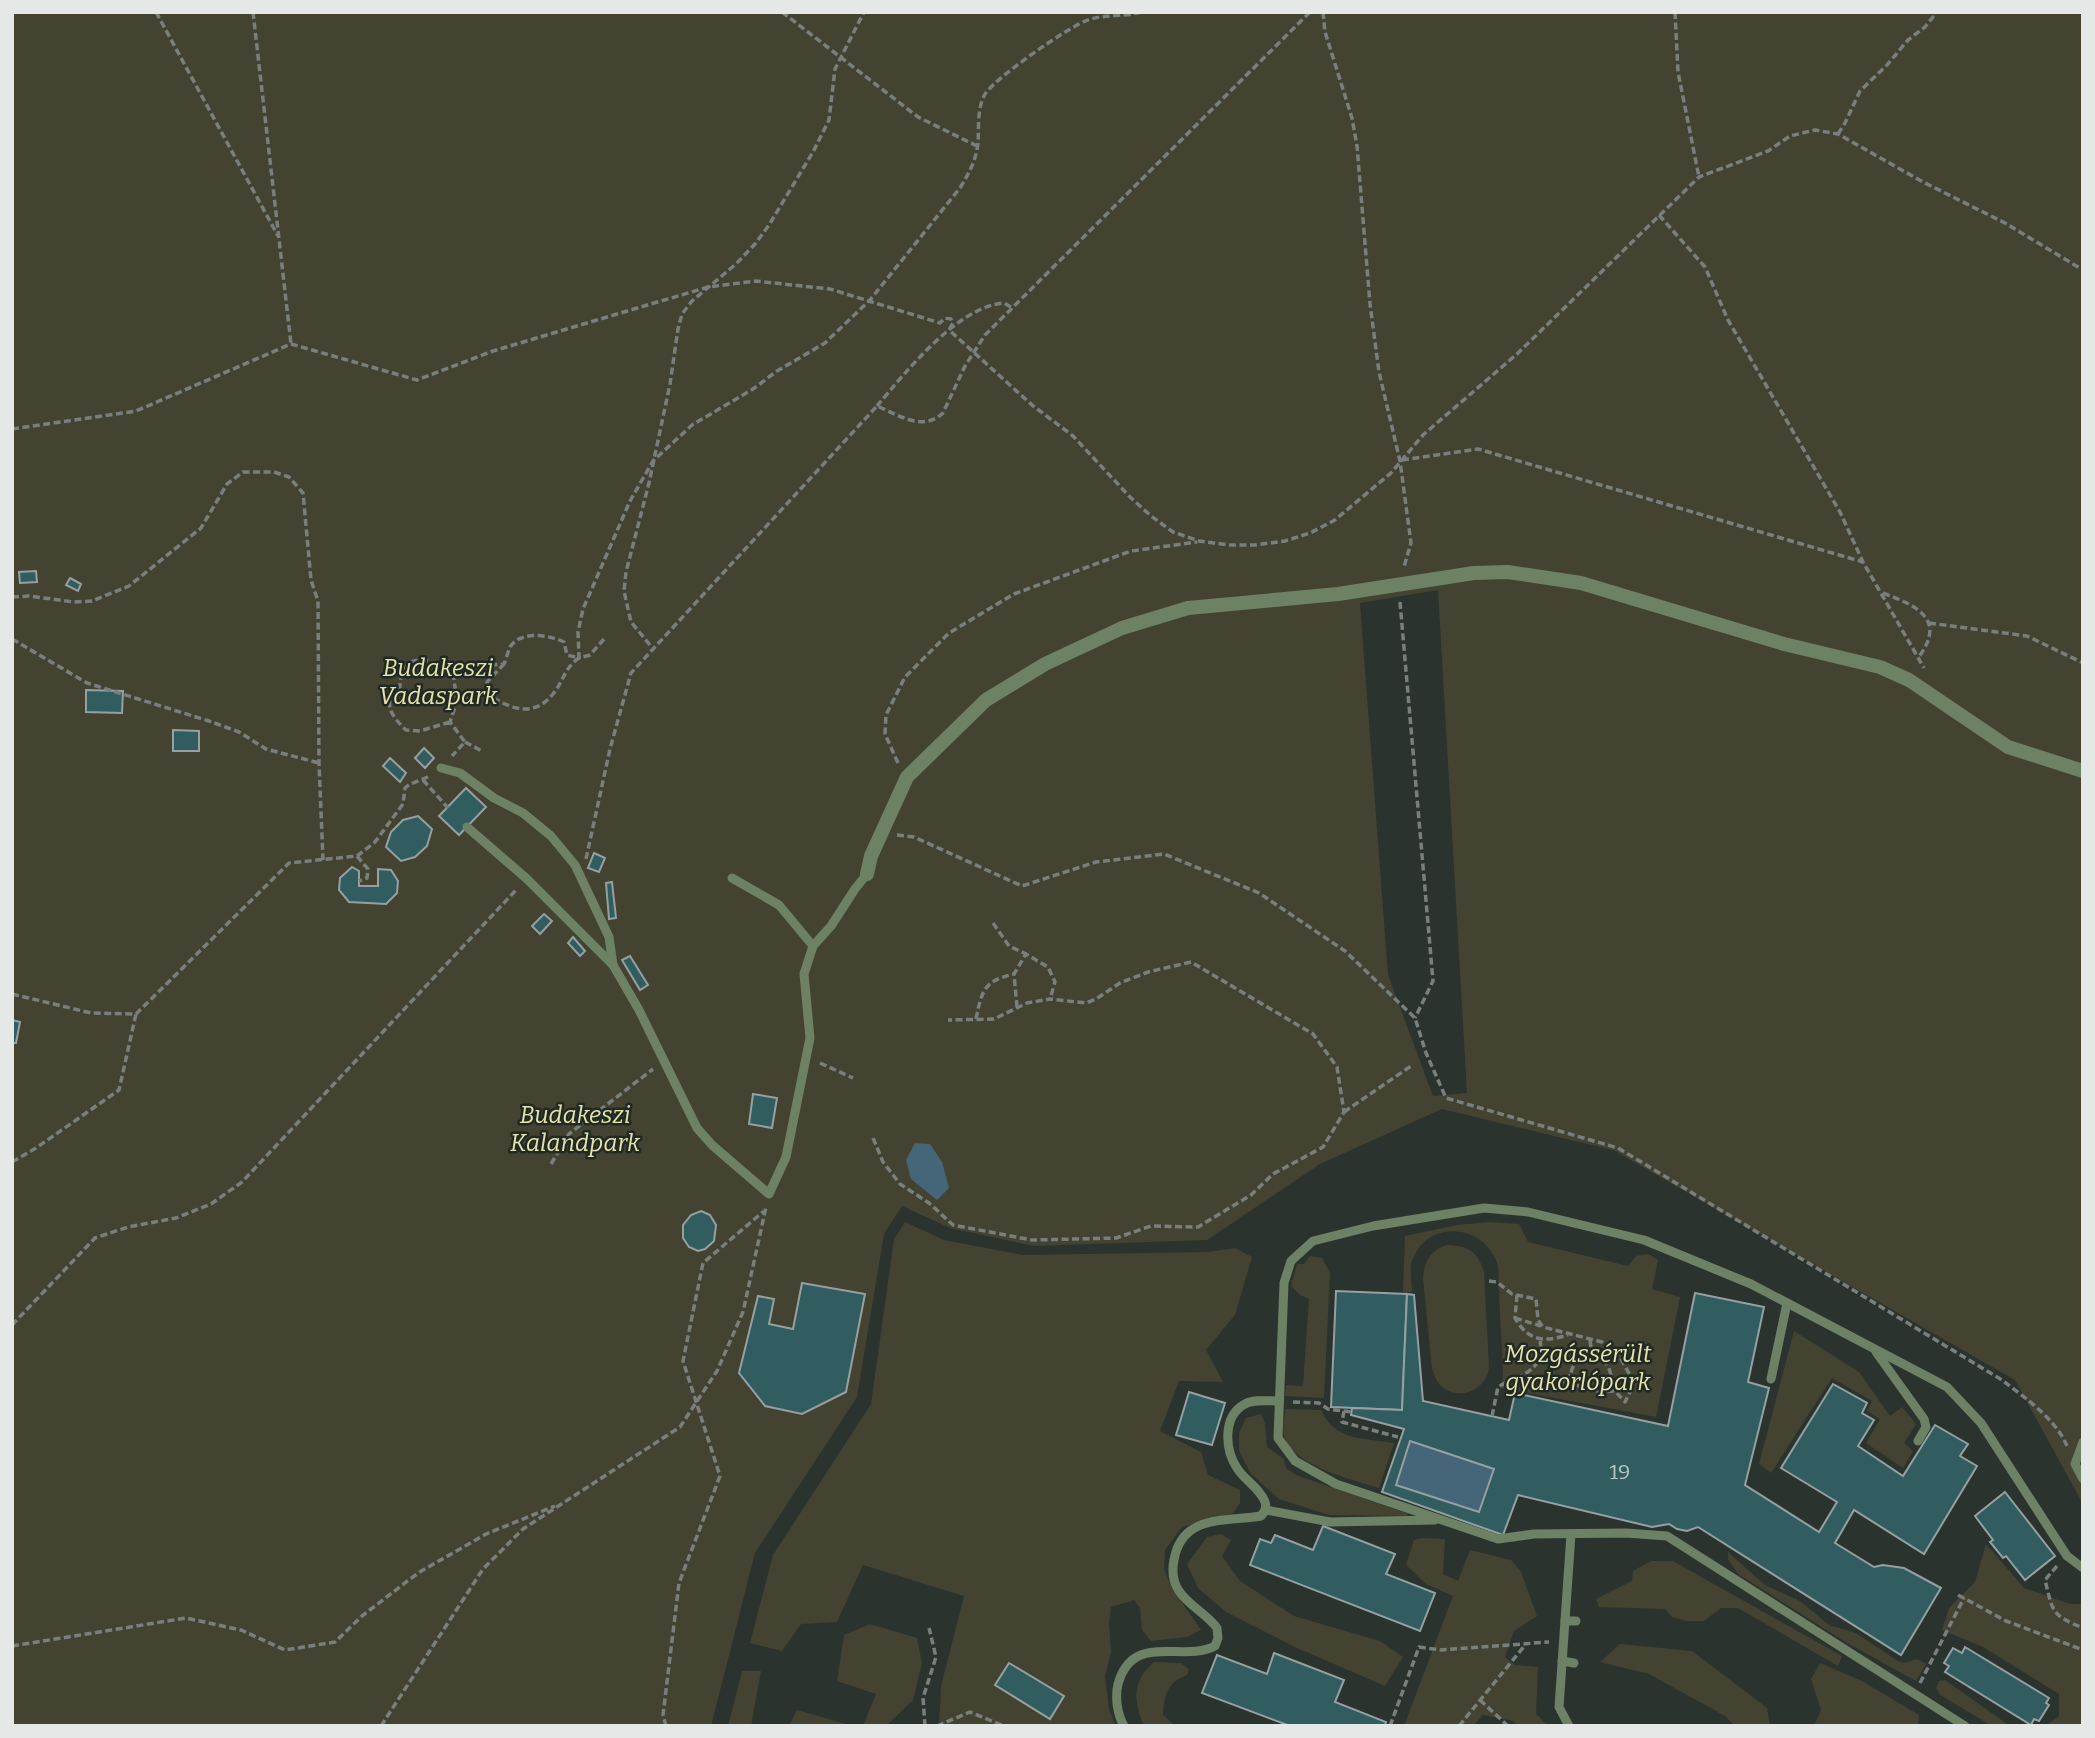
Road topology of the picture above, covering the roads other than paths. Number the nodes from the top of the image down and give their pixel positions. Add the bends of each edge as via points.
1 (441, 768) road end
2 (2083, 771) edge
3 (467, 827) dead end
4 (867, 874) joint
5 (732, 878) dead end
6 (813, 946) junction
7 (613, 965) junction
8 (1787, 1303) junction
9 (1875, 1350) junction
10 (1771, 1379) dead end
11 (1278, 1401) junction
12 (1918, 1441) dead end
13 (2083, 1442) edge
14 (2083, 1479) edge
15 (1266, 1510) junction
16 (1441, 1520) junction
17 (1571, 1534) junction
18 (2083, 1568) edge
19 (1565, 1621) junction
20 (1577, 1622) dead end
21 (1562, 1661) junction
22 (1574, 1663) dead end
23 (1961, 1725) edge
24 (1124, 1726) edge
25 (1569, 1726) edge

1 - 7 lane via 460,773 551,836 579,873 609,937
2 - 4 street via 2008,747 1909,680 1880,667 1784,644 1581,583 1508,572 1474,573 1338,594 1188,608 1122,628 1045,664 986,700 907,778
3 - 7 lane
4 - 6 lane
5 - 6 lane via 779,905
6 - 7 lane via 804,974 810,1038 786,1157 769,1194 697,1128
8 - 9 lane
8 - 10 lane
8 - 11 lane via 1751,1283 1644,1240 1528,1212 1483,1208 1373,1226 1313,1241 1292,1261 1284,1283
9 - 12 lane via 1924,1419 1926,1427
9 - 18 lane via 1947,1387 1981,1423 2067,1556
11 - 15 lane via 1247,1403 1237,1410 1228,1431 1230,1456 1260,1493
11 - 16 lane via 1278,1438 1296,1461 1336,1483
13 - 14 lane via 2074,1464
15 - 16 lane via 1330,1522
15 - 24 lane via 1261,1516 1204,1524 1180,1539 1172,1569 1177,1589 1213,1622 1218,1638 1206,1651 1152,1651 1128,1665 1117,1690
16 - 17 lane via 1498,1539
17 - 19 lane
17 - 23 lane via 1667,1536
19 - 20 lane
19 - 21 lane
21 - 22 lane
21 - 25 lane via 1559,1707

